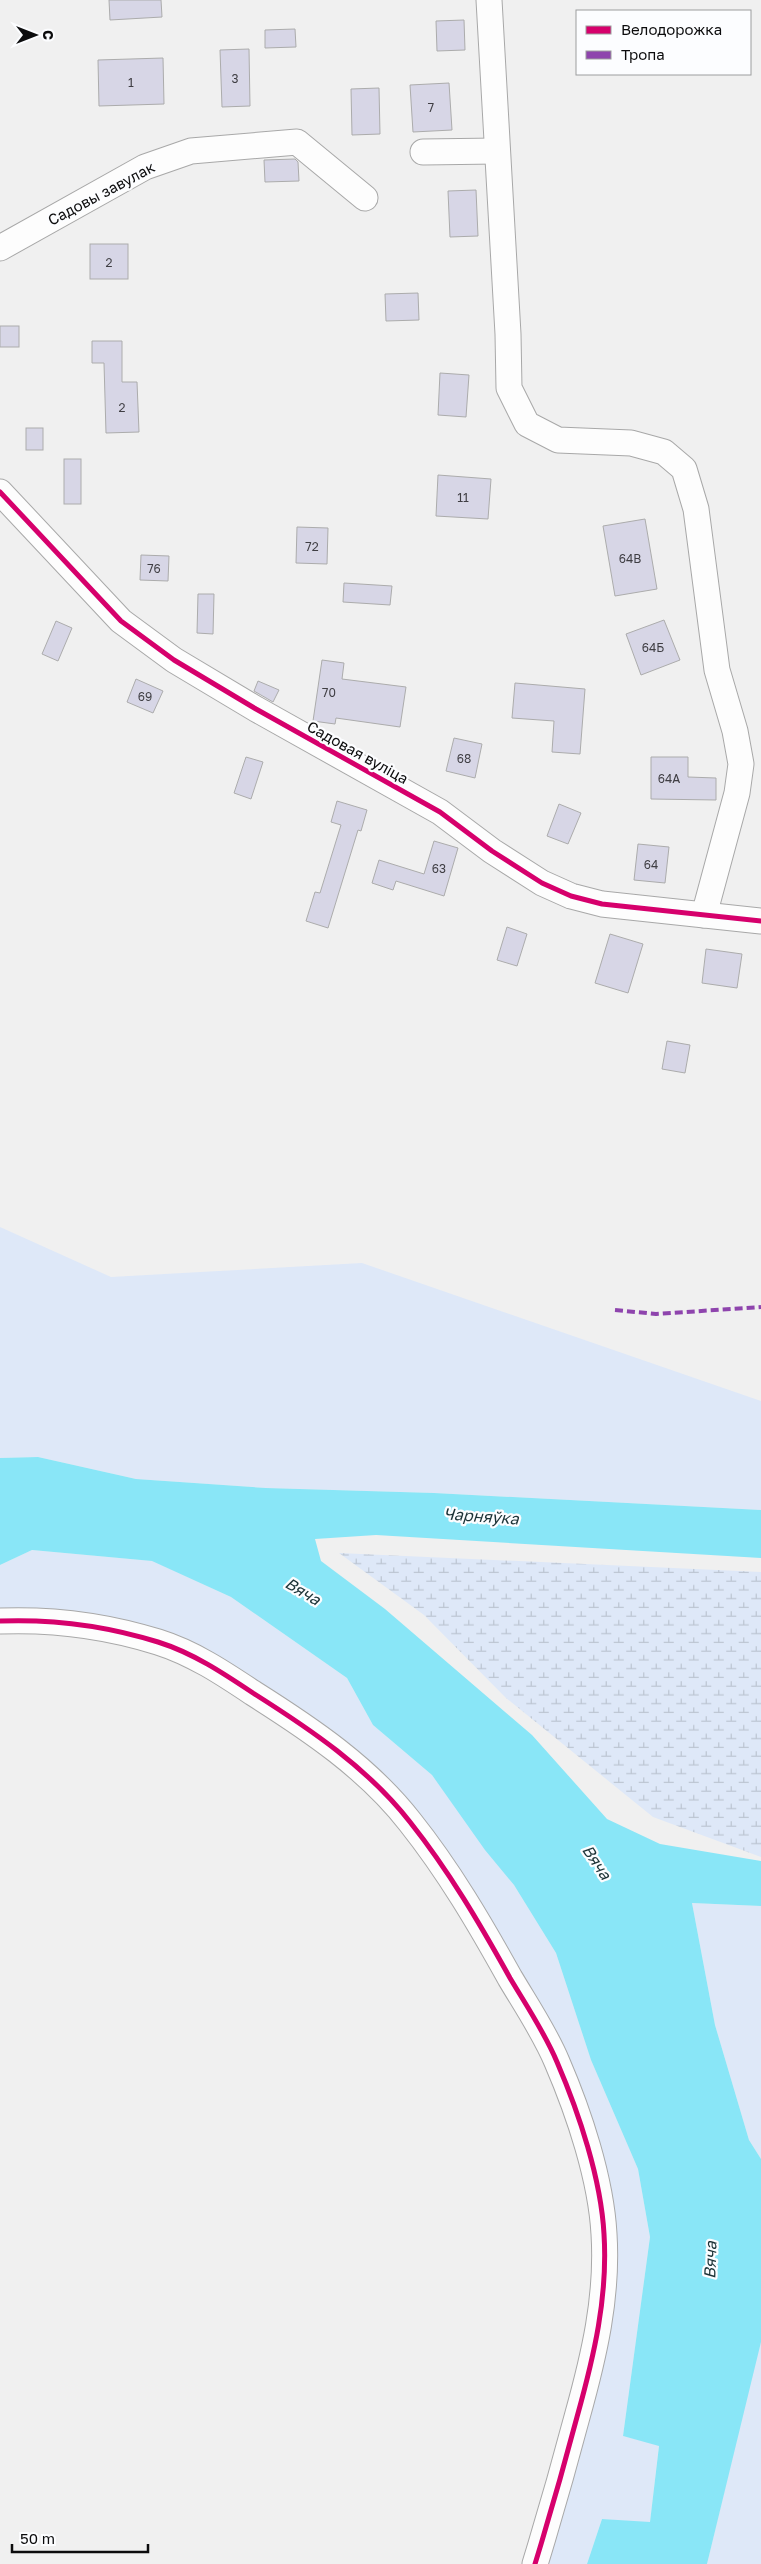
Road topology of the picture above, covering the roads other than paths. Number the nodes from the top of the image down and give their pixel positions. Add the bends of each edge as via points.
1 (489, 0) edge
2 (497, 151) junction
3 (423, 152) dead end
4 (365, 198) dead end
5 (0, 248) edge
6 (0, 492) edge
7 (704, 915) junction
8 (761, 921) edge
9 (0, 1621) edge
10 (535, 2564) edge

1 - 2 street
2 - 3 street
2 - 7 street via 509,388 527,424 558,440 631,444 664,452 684,469 696,509 717,670 741,764 737,793
4 - 5 street, Садовы завулак via 297,142 190,151 145,167
6 - 7 street, Садовая вуліца via 121,621 174,660 440,812 542,883 602,904
7 - 8 street, Садовая вуліца
9 - 10 street via 31,1620 108,1629 160,1643 202,1660 314,1732 367,1776 408,1820 448,1873 512,1980 557,2060 596,2182 604,2233 603,2300 594,2354

